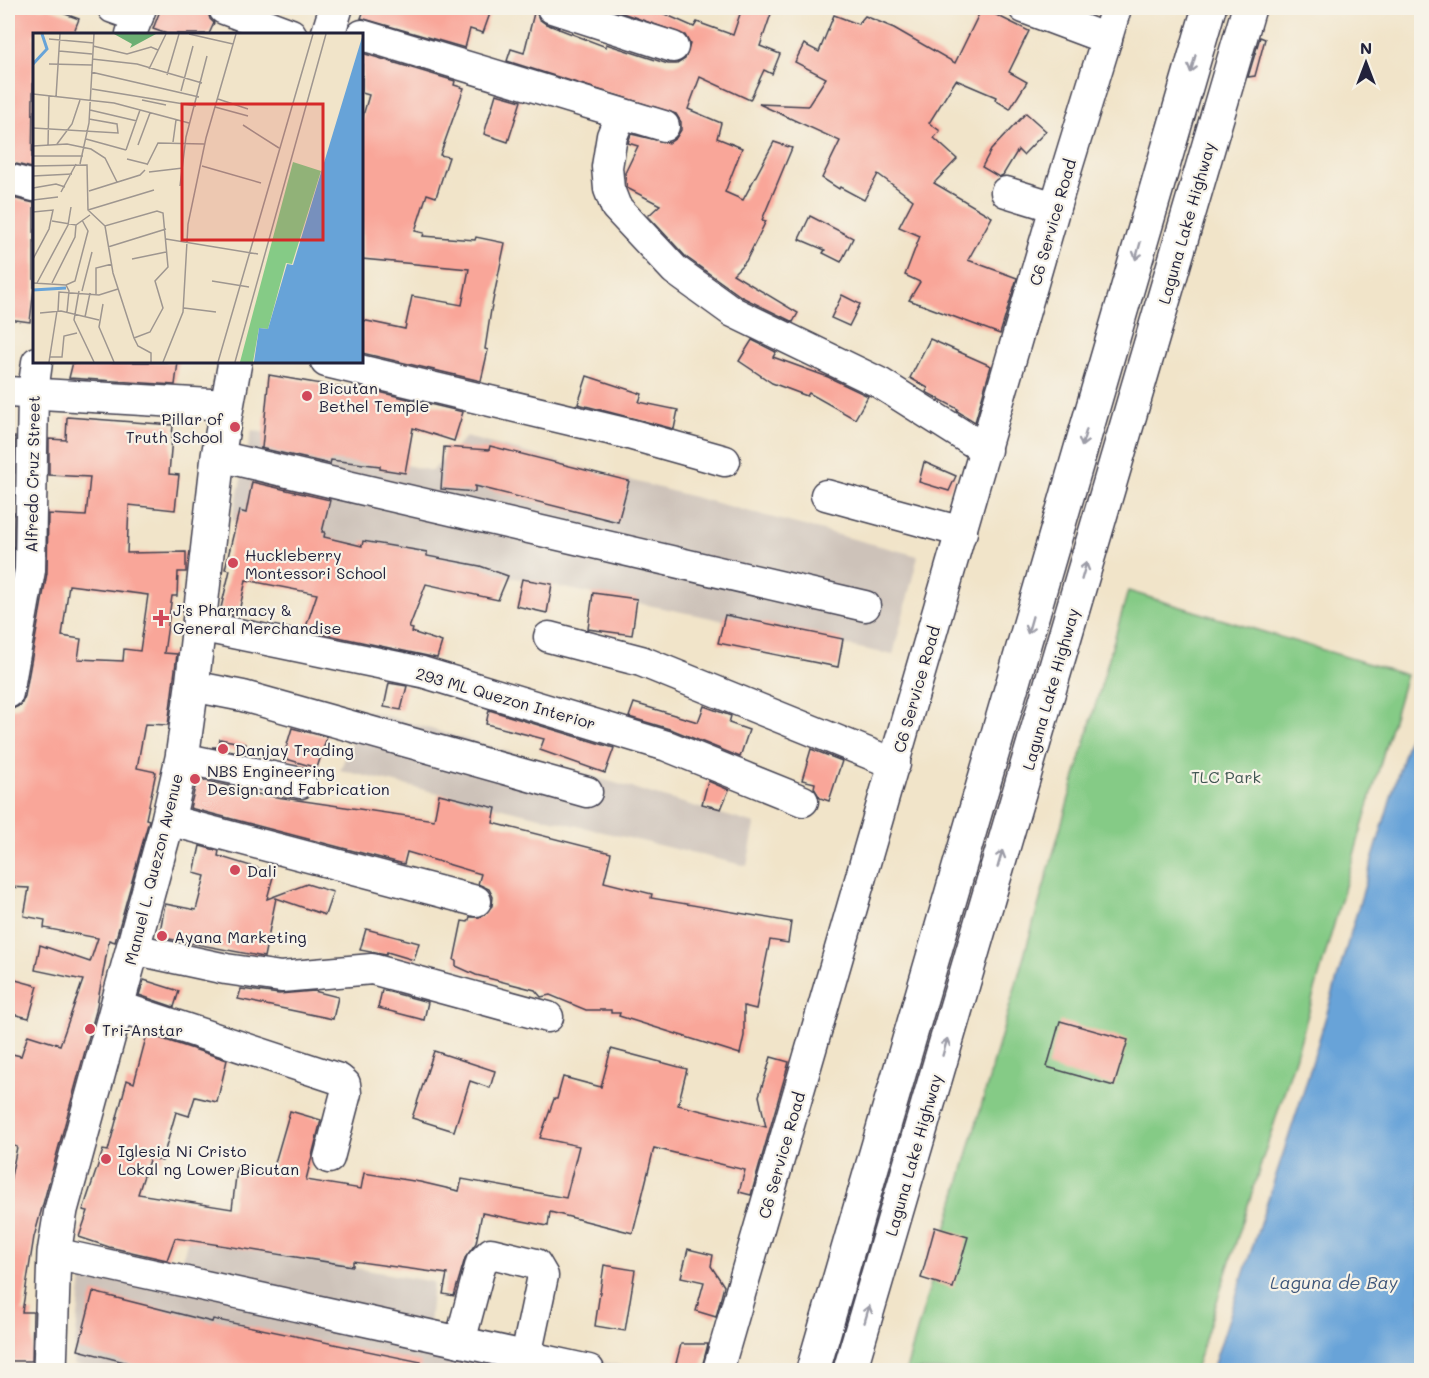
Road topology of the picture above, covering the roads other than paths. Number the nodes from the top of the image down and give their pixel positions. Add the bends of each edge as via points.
1 (552, 8) edge
2 (1024, 8) edge
3 (1116, 8) edge
4 (1209, 8) edge
5 (1249, 8) edge
6 (224, 9) edge
7 (343, 28) edge
8 (288, 33) edge
9 (359, 33) edge
10 (363, 34) edge
11 (1107, 39) junction
12 (673, 47) dead end
13 (621, 114) junction
14 (664, 126) dead end
15 (8, 179) edge
16 (33, 186) edge
17 (1006, 192) dead end
18 (1055, 207) junction
19 (36, 363) edge
20 (235, 363) edge
21 (330, 363) edge
22 (20, 392) edge
23 (227, 405) junction
24 (986, 450) junction
25 (218, 456) junction
26 (725, 461) dead end
27 (826, 495) dead end
28 (962, 532) junction
29 (865, 606) dead end
30 (199, 626) junction
31 (549, 637) dead end
32 (11, 652) edge
33 (192, 686) junction
34 (8, 693) edge
35 (182, 758) junction
36 (895, 764) junction
37 (301, 783) dead end
38 (587, 792) dead end
39 (803, 801) dead end
40 (168, 820) junction
41 (476, 901) dead end
42 (133, 949) junction
43 (117, 1006) junction
44 (548, 1017) dead end
45 (329, 1158) dead end
46 (54, 1253) junction
47 (460, 1342) junction
48 (532, 1362) edge
49 (50, 1371) edge
50 (589, 1371) edge
51 (718, 1371) edge
52 (813, 1371) edge
53 (850, 1371) edge

1 - 12 street
2 - 11 street
3 - 11 street, C6 Service Road
4 -> 52 main road
53 -> 5 main road, Laguna Lake Highway
6 - 8 street
7 - 9 street
10 - 13 street
11 - 18 street, C6 Service Road
13 - 14 street
13 - 24 street via 612,136 607,179 616,207 675,270 733,312 880,383
15 - 16 street
17 - 18 street
18 - 24 street, C6 Service Road
19 - 22 street, Alfredo Cruz Street
20 - 23 main road, Manuel L. Quezon Avenue
21 - 26 street via 629,434
22 - 23 street
22 - 32 street, Alfredo Cruz Street via 30,570
23 - 25 main road, Manuel L. Quezon Avenue
24 - 28 street, C6 Service Road
25 - 29 street
25 - 30 main road, Manuel L. Quezon Avenue
27 - 28 street
28 - 36 street, C6 Service Road
30 - 33 main road, Manuel L. Quezon Avenue
30 - 39 street, 293 ML Quezon Interior via 422,672 667,746
31 - 36 street via 641,661
32 - 34 street, Alfredo Cruz Street
33 - 35 main road, Manuel L. Quezon Avenue
33 - 38 street via 243,696
35 - 37 street
35 - 40 main road, Manuel L. Quezon Avenue
36 - 51 street, C6 Service Road
40 - 41 street
40 - 42 main road, Manuel L. Quezon Avenue
42 - 43 main road, Manuel L. Quezon Avenue
42 - 44 street via 281,977 372,969
43 - 45 street via 339,1079 345,1084 346,1093
43 - 46 main road, Manuel L. Quezon Avenue
46 - 47 street
46 - 49 main road, Manuel L. Quezon Avenue
47 - 48 street
47 - 48 street via 481,1263 491,1253 536,1264 543,1276
48 - 50 street

